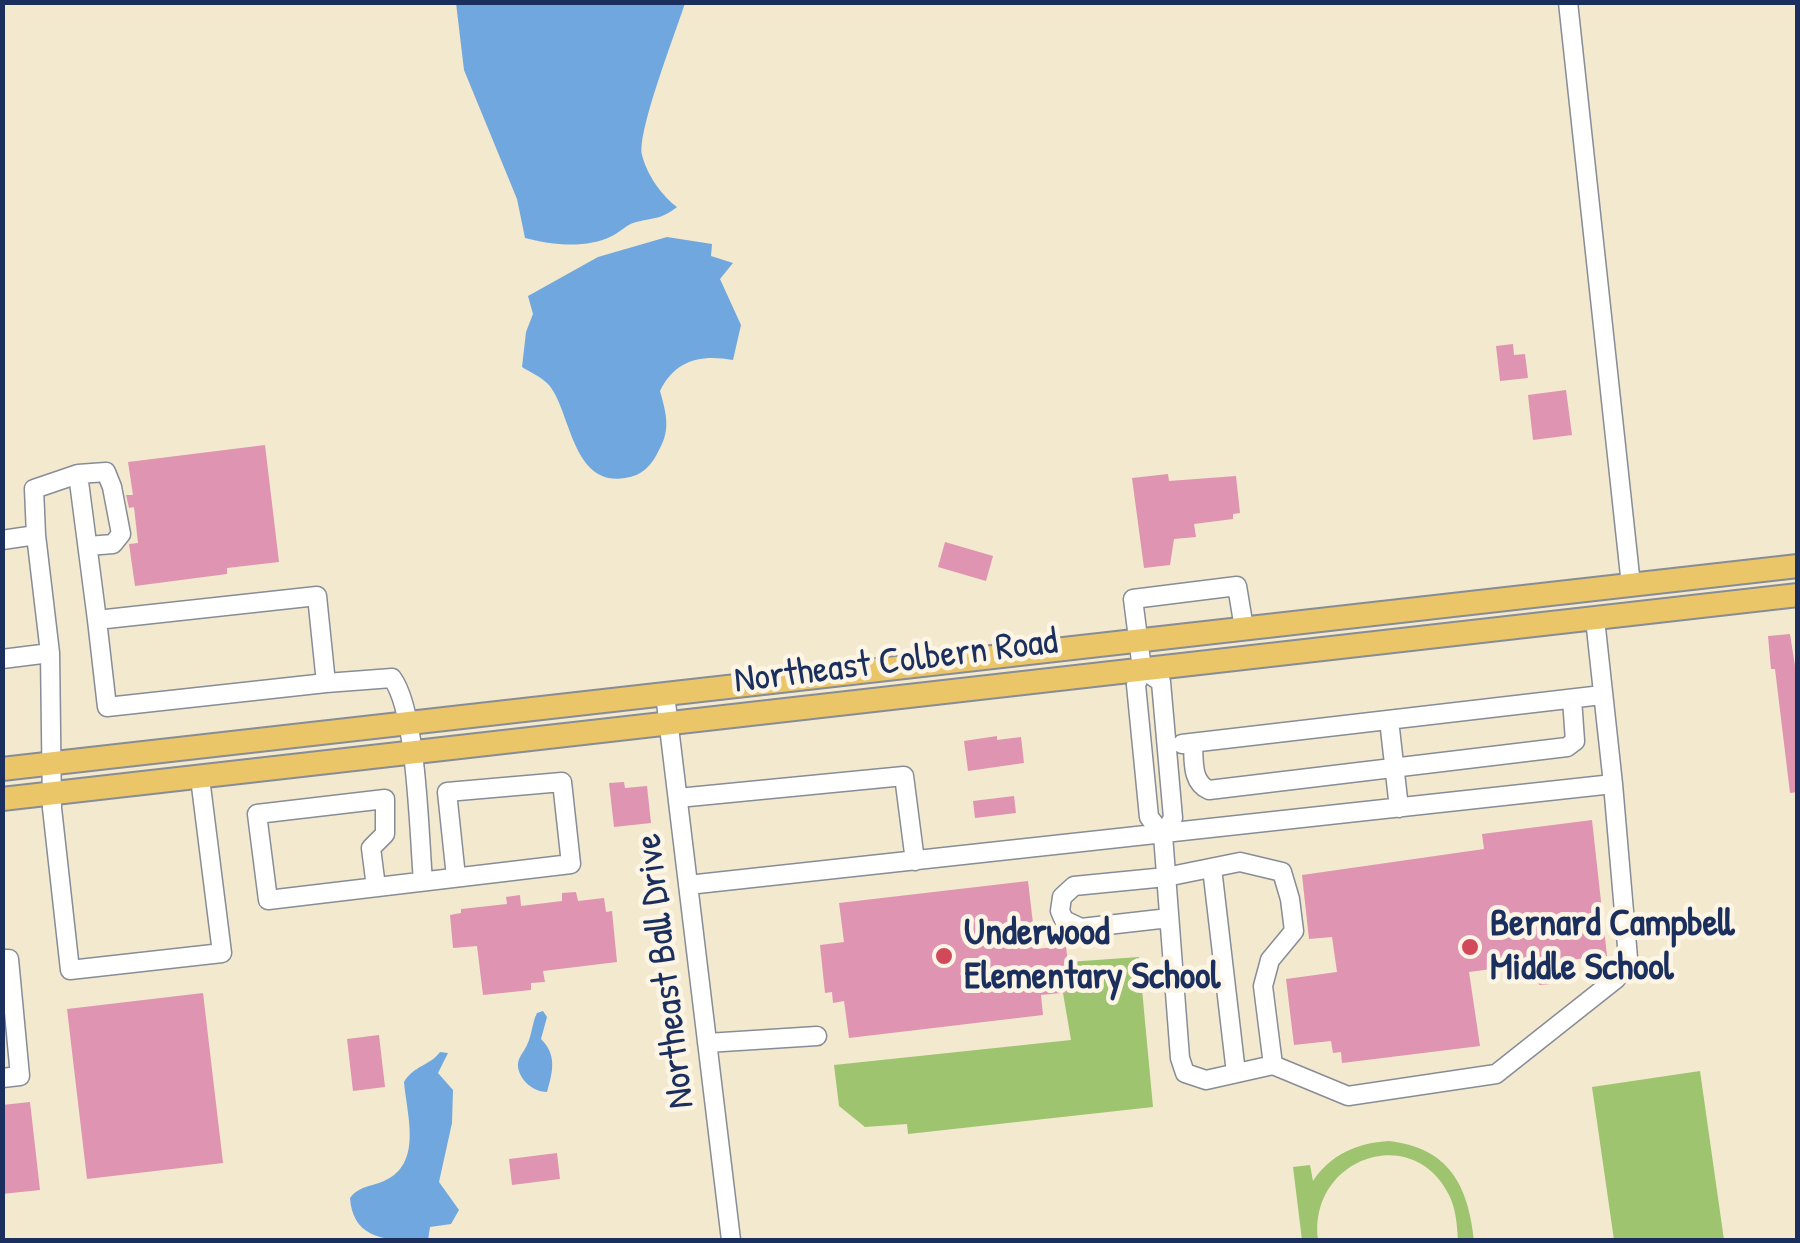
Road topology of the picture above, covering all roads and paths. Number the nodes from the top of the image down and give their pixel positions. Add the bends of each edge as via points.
1 (1568, 2) edge
2 (78, 474) junction
3 (36, 535) junction
4 (2, 540) edge
5 (88, 546) junction
6 (1798, 566) edge
7 (1631, 584) junction
8 (1798, 595) edge
9 (1594, 619) junction
10 (97, 620) junction
11 (1244, 628) junction
12 (1139, 640) junction
13 (50, 653) junction
14 (2, 659) edge
15 (1142, 669) junction
16 (326, 683) junction
17 (665, 694) junction
18 (1602, 695) junction
19 (1572, 699) junction
20 (1389, 720) junction
21 (409, 723) junction
22 (668, 723) junction
23 (1192, 742) junction
24 (1166, 746) junction
25 (412, 752) junction
26 (52, 763) junction
27 (2, 768) edge
28 (1394, 768) junction
29 (200, 778) junction
30 (1613, 784) junction
31 (52, 794) junction
32 (678, 798) junction
33 (2, 799) edge
34 (1399, 808) junction
35 (1162, 835) junction
36 (915, 861) junction
37 (1217, 867) junction
38 (456, 877) junction
39 (1166, 878) junction
40 (423, 881) junction
41 (688, 885) junction
42 (376, 887) junction
43 (1169, 918) junction
44 (2, 960) edge
45 (818, 1036) dead end
46 (707, 1043) junction
47 (1273, 1065) junction
48 (1236, 1074) junction
49 (2, 1078) edge
50 (731, 1240) edge

1 - 7 street
2 - 3 street via 34,489
2 - 5 street
2 - 5 street via 106,472 120,534 112,544
3 - 4 street
3 - 13 street
5 - 10 street
6 - 7 main road, Northeast Colbern Road
7 - 11 main road, Northeast Colbern Road
8 - 9 main road, Northeast Colbern Road
9 - 15 main road, Northeast Colbern Road
9 - 18 street
10 - 16 street via 107,707
10 - 16 street via 316,596
11 - 12 main road, Northeast Colbern Road
11 - 12 street via 1237,586 1133,600
12 - 15 street
12 - 17 main road, Northeast Colbern Road
13 - 14 street
13 - 26 street
15 - 22 main road, Northeast Colbern Road
15 - 24 street via 1161,682
15 - 35 street via 1136,686 1149,818
16 - 21 street via 392,678
17 - 21 main road, Northeast Colbern Road
17 - 22 street, Northeast Ball Drive
18 - 19 street
18 - 30 street
19 - 20 street
19 - 28 street via 1575,741 1568,747
20 - 23 street
20 - 28 street
21 - 25 street
21 - 26 main road, Northeast Colbern Road
22 - 25 main road, Northeast Colbern Road
22 - 32 street, Northeast Ball Drive
23 - 24 street
23 - 28 street via 1196,778 1208,790
24 - 35 street via 1174,818
25 - 29 main road, Northeast Colbern Road
25 - 40 street
26 - 27 main road, Northeast Colbern Road
26 - 31 street
28 - 34 street
29 - 31 main road, Northeast Colbern Road
29 - 31 street via 222,953 70,970
30 - 34 street
30 - 47 street via 1628,958 1616,979 1496,1074 1348,1096
31 - 33 main road, Northeast Colbern Road
32 - 36 street via 904,776
32 - 41 street, Northeast Ball Drive
34 - 35 street
35 - 36 street
35 - 39 street
36 - 41 street
37 - 39 street
37 - 47 street via 1240,862 1282,872 1290,900 1294,931 1270,960 1263,986
37 - 48 street
38 - 38 street via 572,864 562,782 447,792
38 - 40 street
39 - 43 street
39 - 43 street via 1074,886 1062,896 1060,911 1081,928
40 - 42 street
41 - 46 street, Northeast Ball Drive
42 - 42 street via 268,900 257,814 385,799 385,834 371,848
43 - 48 street via 1185,1073 1206,1080
44 - 49 street via 8,959 20,1076
45 - 46 street
46 - 50 street, Northeast Ball Drive
47 - 48 street

